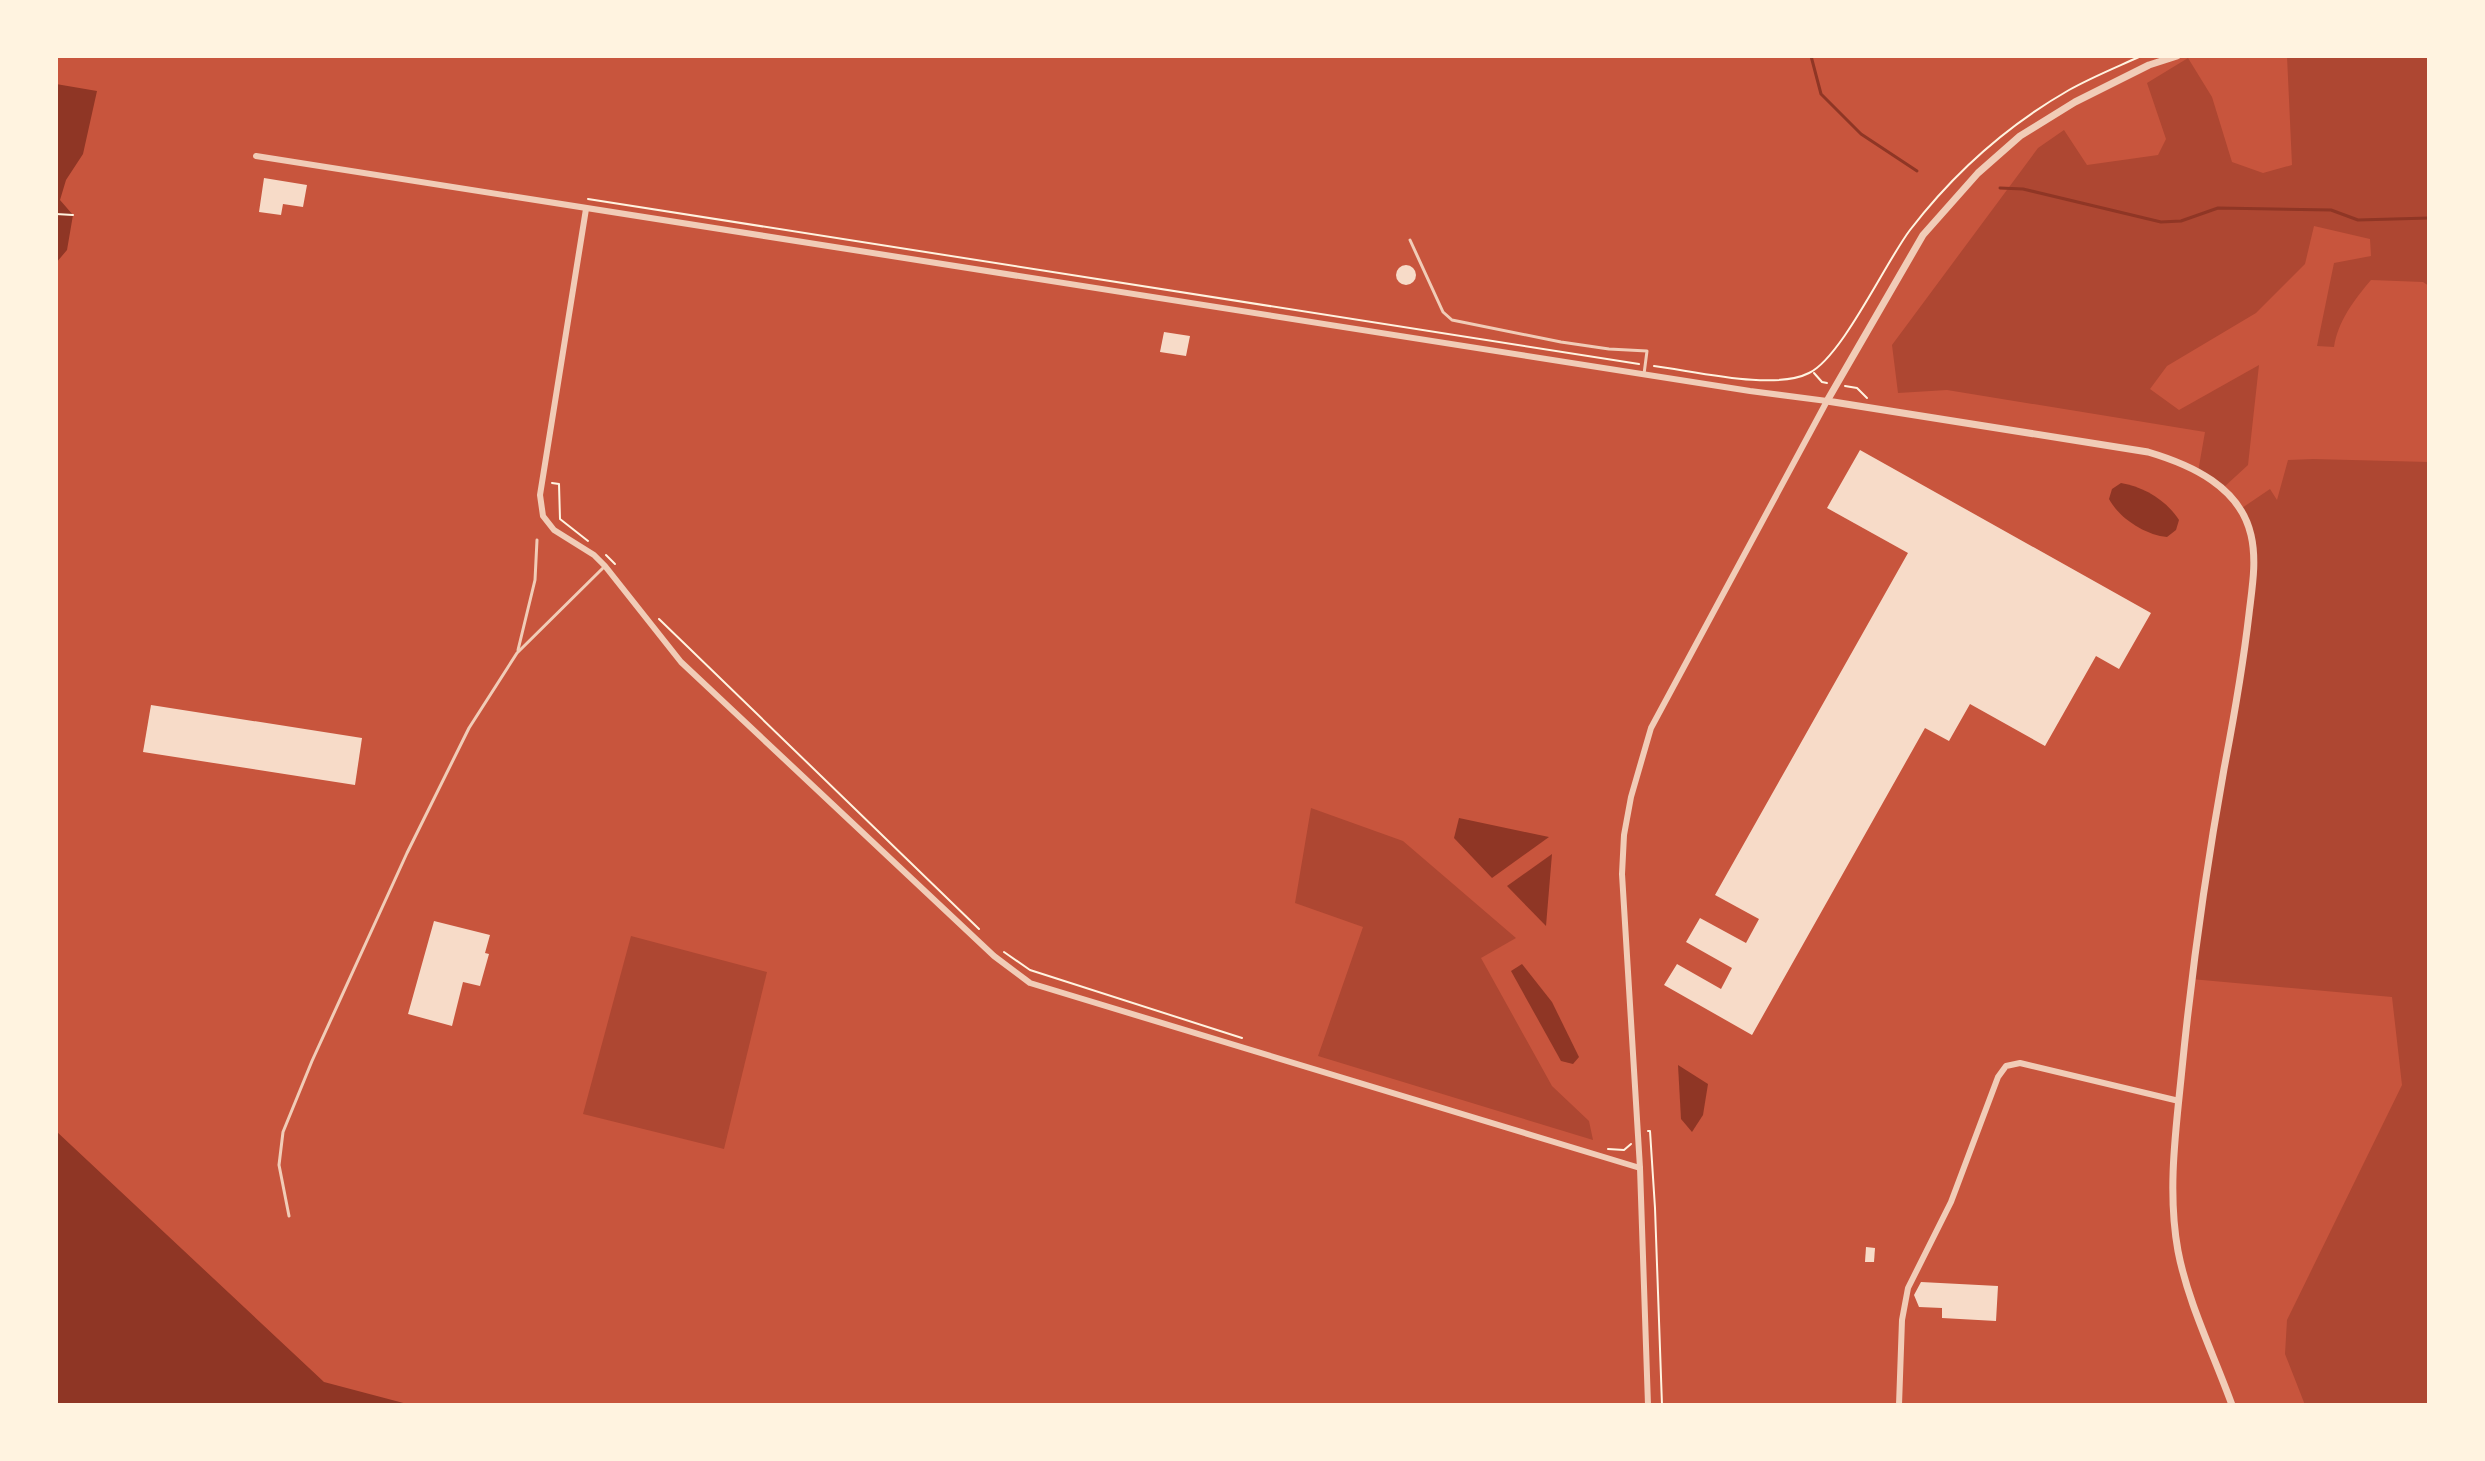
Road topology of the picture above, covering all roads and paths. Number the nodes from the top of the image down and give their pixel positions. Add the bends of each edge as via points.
1 (2177, 56) edge
2 (256, 156) dead end
3 (588, 198) dead end
4 (586, 209) junction
5 (56, 214) edge
6 (73, 215) dead end
7 (1410, 240) dead end
8 (1645, 365) junction
9 (1813, 372) dead end
10 (1644, 374) junction
11 (1827, 401) junction
12 (543, 481) junction
13 (537, 540) dead end
14 (605, 566) junction
15 (620, 571) dead end
16 (659, 620) dead end
17 (517, 653) junction
18 (987, 938) dead end
19 (998, 948) dead end
20 (1246, 1039) dead end
21 (2179, 1101) junction
22 (1638, 1130) junction
23 (1632, 1143) dead end
24 (1603, 1148) dead end
25 (1640, 1168) junction
26 (289, 1216) dead end
27 (1648, 1405) edge
28 (1662, 1405) edge
29 (1899, 1405) edge
30 (2232, 1405) edge

1 - 11 street via 2075,102 2020,136 1978,173 1923,235
2 - 4 street
3 - 8 path
4 - 10 street
4 - 12 street
5 - 6 path
7 - 8 lane via 1443,312 1452,320 1561,342 1647,351
8 - 9 path via 1781,382
8 - 10 lane
10 - 11 street
11 - 21 street via 2148,452 2198,472 2242,508 2254,576 2202,894
11 - 22 street via 1667,695 1639,763 1622,874
12 - 14 street via 543,516
12 - 15 path via 559,484 560,519
13 - 17 lane via 535,580
14 - 17 lane
14 - 25 street via 681,662 1019,977
16 - 18 path
17 - 26 lane via 469,728 407,853 283,1132 279,1165
19 - 20 path via 1030,970
21 - 29 street via 2020,1063 2006,1066 1951,1202 1908,1288
21 - 30 street via 2174,1182 2178,1249
22 - 25 street
22 - 28 path via 1650,1131
23 - 24 path via 1624,1150
25 - 27 street

